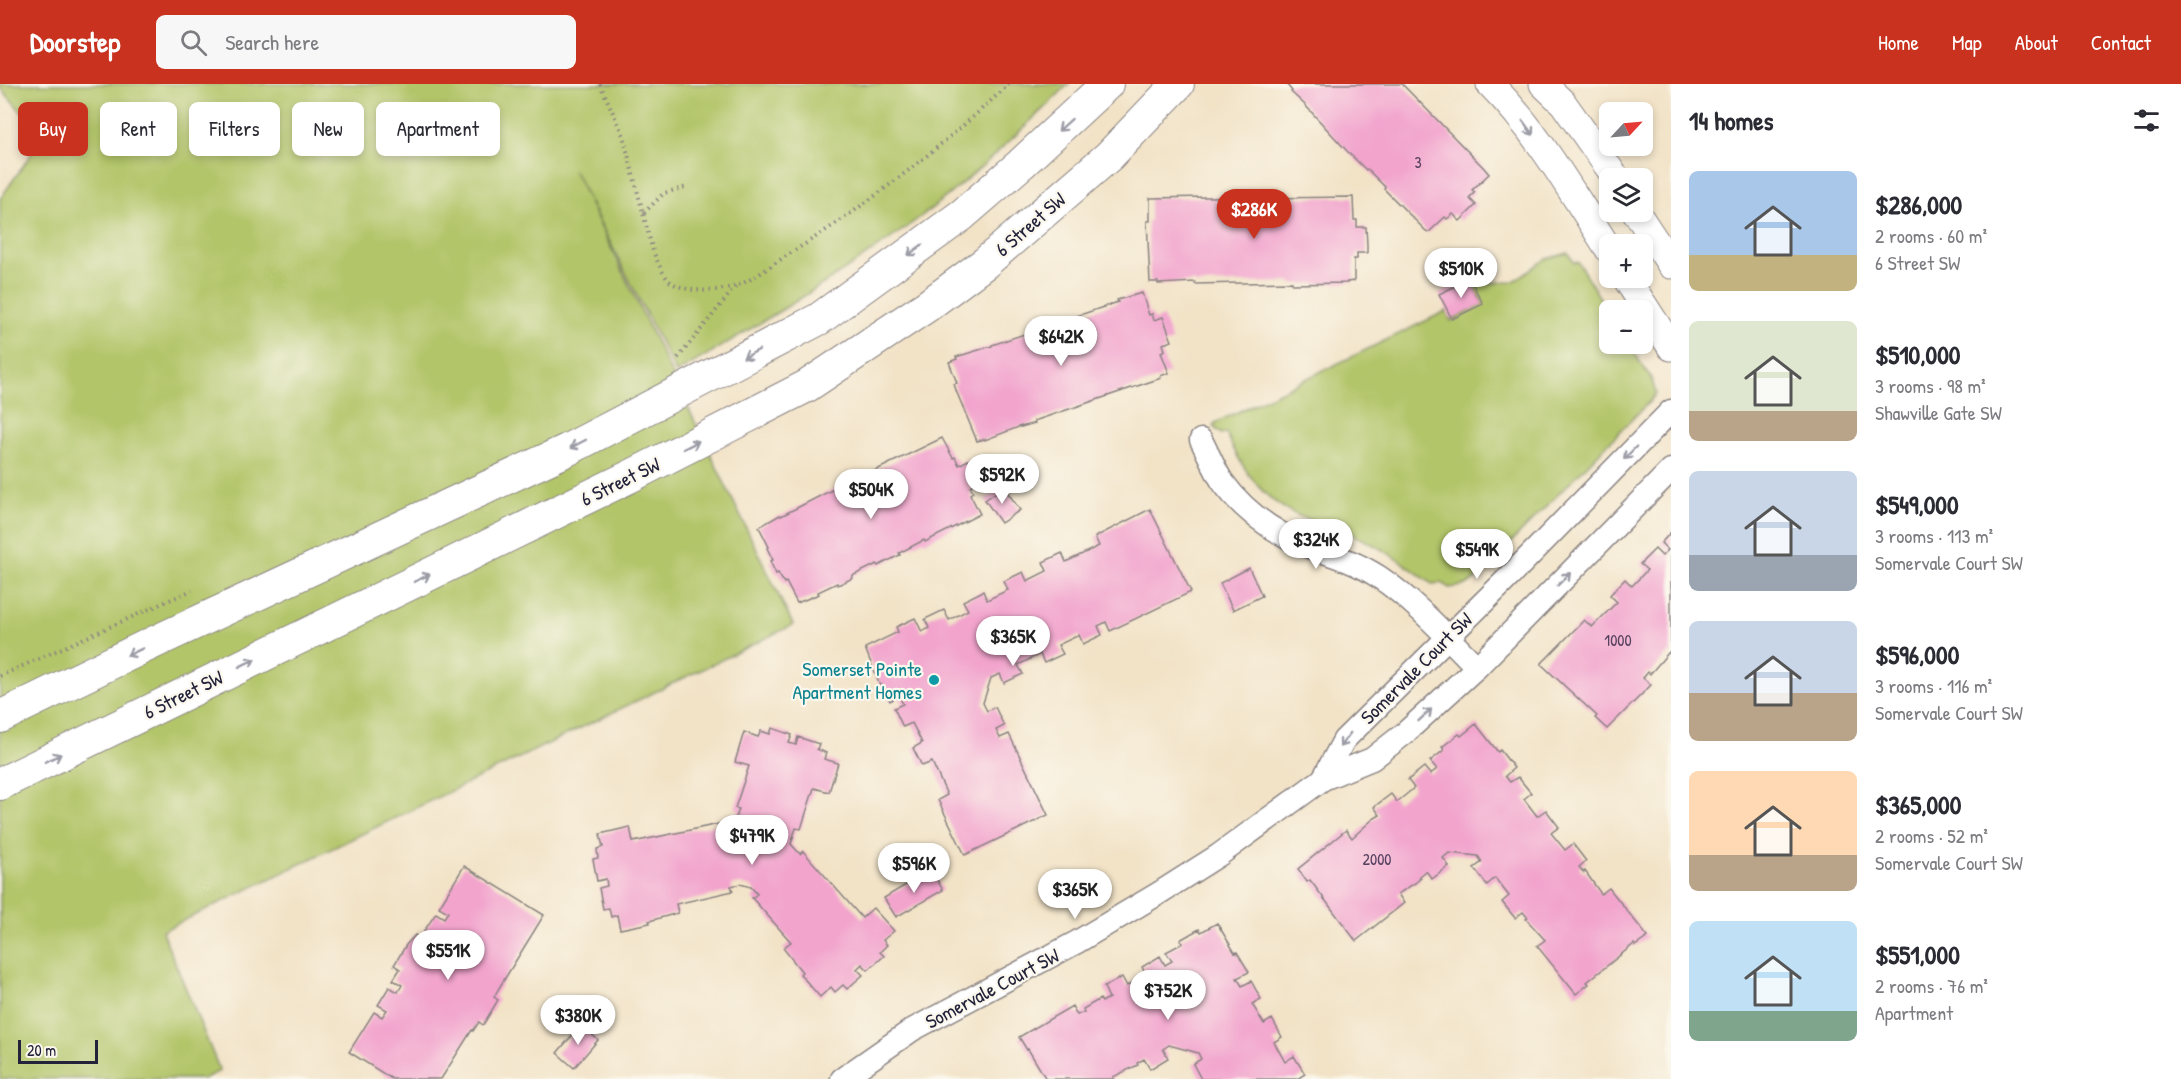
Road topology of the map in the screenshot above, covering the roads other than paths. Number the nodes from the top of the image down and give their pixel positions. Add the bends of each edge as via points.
1 (1107, 84) edge
2 (1178, 84) edge
3 (1490, 84) edge
4 (1543, 84) edge
5 (1556, 94) edge
6 (1609, 168) edge
7 (1643, 222) edge
8 (1600, 234) edge
9 (1671, 265) edge
10 (1633, 288) edge
11 (1671, 347) edge
12 (1671, 411) edge
13 (1201, 440) dead end
14 (1671, 470) edge
15 (1446, 637) junction
16 (1477, 667) junction
17 (0, 717) edge
18 (1323, 779) junction
19 (0, 784) edge
20 (842, 1079) edge

1 -> 17 main road via 962,215 819,319 567,450
19 -> 2 main road, 6 Street SW via 807,386 985,263 1109,156
3 -> 8 street via 1519,116
4 - 5 street
5 - 6 street
7 - 9 street
10 - 11 street
12 -> 15 street, Somervale Court SW
13 - 15 street via 1221,480 1249,513 1290,539 1355,563 1379,577 1417,607
16 -> 14 street, Somervale Court SW
15 - 16 street
15 -> 18 street, Somervale Court SW via 1344,740
18 -> 16 street, Somervale Court SW via 1372,759
18 - 20 street, Somervale Court SW via 1219,855 1147,901 912,1030

